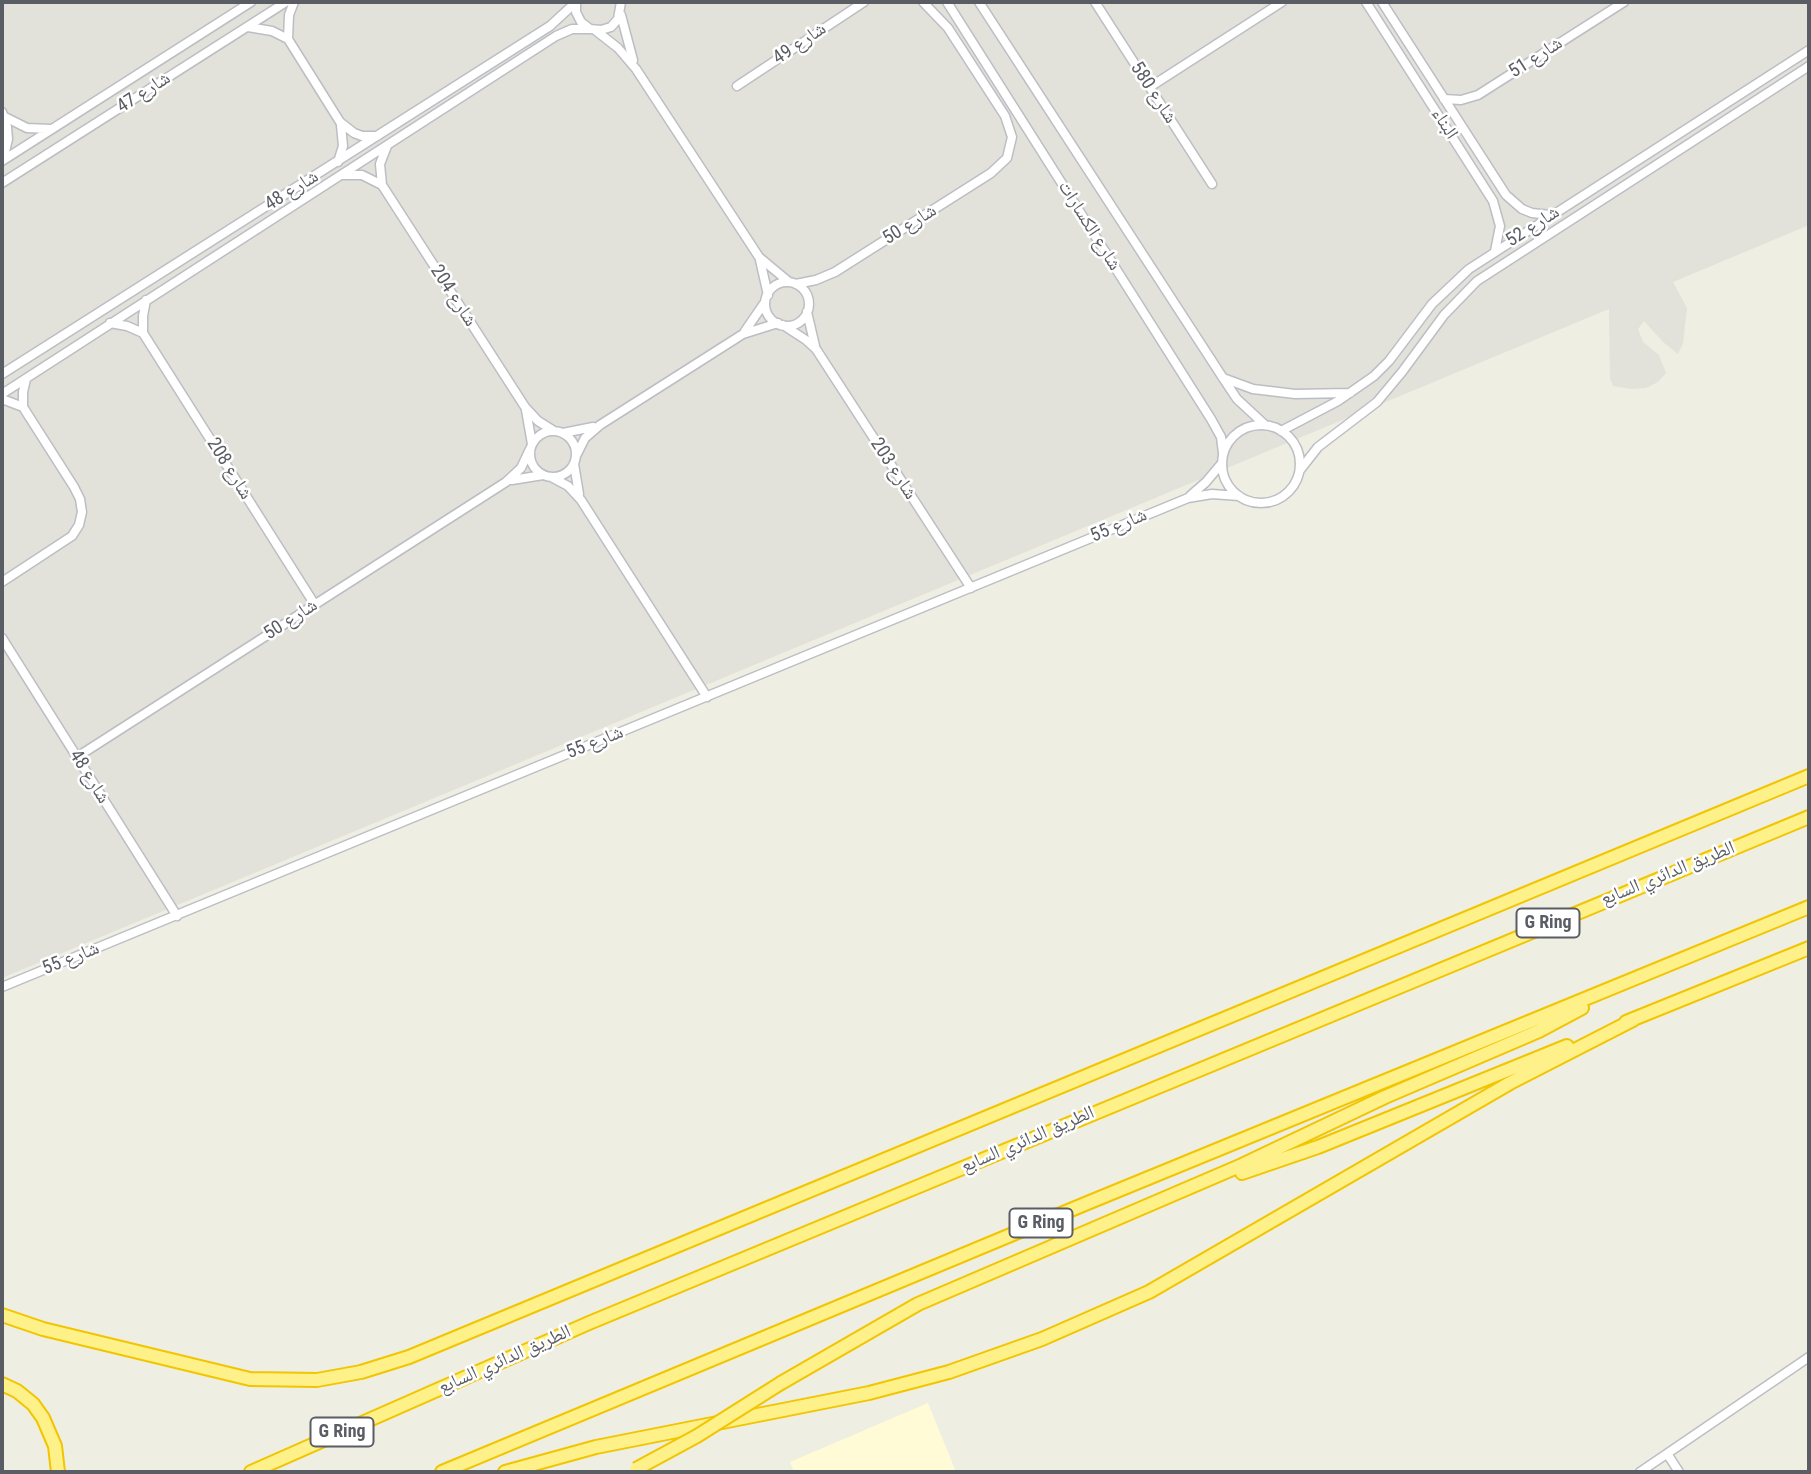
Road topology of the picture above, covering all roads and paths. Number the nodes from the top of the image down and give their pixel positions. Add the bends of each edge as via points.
1 (239, 2) edge
2 (251, 2) edge
3 (286, 2) edge
4 (294, 2) edge
5 (576, 2) edge
6 (864, 2) edge
7 (923, 2) edge
8 (933, 2) edge
9 (947, 2) edge
10 (979, 2) edge
11 (1095, 2) edge
12 (1282, 2) edge
13 (1366, 2) edge
14 (1382, 2) edge
15 (1624, 2) edge
16 (622, 6) edge
17 (231, 15) junction
18 (941, 20) junction
19 (246, 27) junction
20 (593, 29) junction
21 (288, 39) junction
22 (1809, 50) edge
23 (1809, 66) edge
24 (636, 69) junction
25 (737, 86) dead end
26 (1150, 87) junction
27 (1444, 99) junction
28 (3, 114) edge
29 (340, 122) junction
30 (52, 129) junction
31 (380, 135) junction
32 (389, 144) junction
33 (2, 161) edge
34 (338, 162) junction
35 (341, 175) junction
36 (2, 183) edge
37 (1212, 184) dead end
38 (382, 185) junction
39 (1553, 214) junction
40 (1494, 252) junction
41 (759, 257) junction
42 (793, 283) junction
43 (767, 298) junction
44 (146, 300) junction
45 (807, 312) junction
46 (110, 323) junction
47 (780, 324) junction
48 (143, 333) junction
49 (743, 334) junction
50 (816, 349) junction
51 (2, 374) edge
52 (1223, 378) junction
53 (26, 379) junction
54 (1350, 393) junction
55 (2, 397) edge
56 (23, 407) junction
57 (525, 407) junction
58 (600, 425) junction
59 (1265, 425) junction
60 (1281, 430) junction
61 (559, 432) junction
62 (531, 447) junction
63 (1223, 453) junction
64 (575, 460) junction
65 (1222, 463) junction
66 (1300, 470) junction
67 (547, 476) junction
68 (506, 482) junction
69 (1239, 496) junction
70 (1188, 498) junction
71 (581, 500) junction
72 (2, 582) edge
73 (971, 588) junction
74 (315, 605) junction
75 (2, 638) edge
76 (707, 697) junction
77 (77, 757) junction
78 (1809, 776) edge
79 (1809, 817) edge
80 (1809, 907) edge
81 (177, 916) junction
82 (1809, 948) edge
83 (1641, 976) junction
84 (2, 987) edge
85 (1633, 1020) junction
86 (1165, 1199) junction
87 (2, 1315) edge
88 (2, 1322) edge
89 (43, 1329) junction
90 (1809, 1357) edge
91 (2, 1384) edge
92 (1668, 1455) junction
93 (631, 1471) edge
94 (58, 1472) edge
95 (251, 1472) edge
96 (442, 1472) edge
97 (505, 1472) edge
98 (1640, 1472) edge
99 (1679, 1472) edge

1 - 17 street
2 - 17 street, شارع 47
3 - 19 street, شارع 47
4 - 21 street
5 - 20 street via 578,18
5 - 31 street, شارع 48 via 550,26
6 - 25 street, شارع 49
7 - 18 street
8 - 18 street
9 - 63 street, شارع الكسارات via 1211,419
10 - 52 street, شارع الكسارات
11 - 26 street, شارع 580
12 - 26 street
13 - 40 street, البناء via 1493,201 1500,226
14 - 27 street, البناء
15 - 27 street, شارع 51 via 1478,95
16 - 20 street via 611,26
16 - 24 street via 626,42
17 - 30 street, شارع 47
18 - 42 street, شارع 50 via 1005,116 1011,148 1000,167 835,272 817,281
19 - 21 street via 264,28
19 - 36 street, شارع 47
20 - 24 street
20 - 32 street, شارع 48 via 572,29 556,36
21 - 29 street
22 - 39 street, شارع 52
23 - 66 street, شارع 52 via 1477,281 1444,315 1377,402 1318,447
24 - 41 street
26 - 37 street, شارع 580
27 - 39 street, البناء via 1513,202 1532,213
28 - 30 street via 27,128
28 - 33 street via 8,139
29 - 31 street via 362,136
29 - 34 street via 344,138
30 - 33 street, شارع 47
31 - 34 street, شارع 48
32 - 35 street, شارع 48
32 - 38 street via 380,164
34 - 51 street, شارع 48
35 - 38 street via 362,175
35 - 44 street, شارع 48
38 - 57 street, شارع 204
39 - 40 street, شارع 52
40 - 54 street, شارع 52 via 1450,285 1389,361
41 - 42 street
41 - 43 street
42 - 43 street via 776,285
42 - 45 street via 807,296
43 - 47 street via 768,314
43 - 49 street
44 - 46 street, شارع 48
44 - 48 street
45 - 47 street via 800,321
45 - 50 street, شارع 203
46 - 48 street
46 - 53 street, شارع 48
47 - 49 street
47 - 50 street, شارع 203
48 - 74 street, شارع 208
49 - 58 street
50 - 73 street, شارع 203
52 - 54 street via 1254,389 1295,394
52 - 59 street, شارع الكسارات
53 - 55 street, شارع 48
53 - 56 street
54 - 60 street, شارع 52
55 - 56 street, شارع 48
56 - 72 street via 74,487 82,512 72,536
57 - 61 street, شارع 204 via 538,421
57 - 62 street, شارع 204
58 - 61 street
58 - 64 street via 585,438
59 - 60 street, شارع الكسارات
59 - 63 street via 1244,429
60 - 66 street via 1298,452
61 - 62 street via 545,432
61 - 64 street via 573,442
62 - 67 street via 532,465
62 - 68 street, شارع 50 via 521,468
63 - 65 street, شارع الكسارات
64 - 67 street via 564,474
64 - 71 street
65 - 69 street via 1223,476
65 - 70 street, شارع 55
66 - 69 street via 1294,485 1276,500 1253,502
67 - 68 street, شارع 50
67 - 71 street via 568,486
68 - 74 street, شارع 50
69 - 70 street, شارع 55
70 - 73 street, شارع 55
71 - 76 street
73 - 76 street, شارع 55
74 - 77 street, شارع 50
75 - 77 street, شارع 48
76 - 81 street, شارع 55
77 - 81 street, شارع 48
78 - 89 highway via 421,1352 361,1372 317,1380 250,1379
79 - 95 highway, الطريق الدائري السابع / G Ring via 589,1322
80 - 83 highway, G Ring
81 - 84 street, شارع 55
82 - 85 highway
83 - 86 highway via 1539,1031
83 - 96 highway, G Ring
85 - 86 highway via 1318,1147
85 - 97 highway via 1510,1083 1149,1292 1042,1339 950,1372 869,1393 596,1447
86 - 93 highway, bridge via 918,1304
87 - 89 highway
88 - 89 highway
90 - 92 street
91 - 94 highway via 33,1404 43,1418 55,1446
92 - 98 street
92 - 99 street

